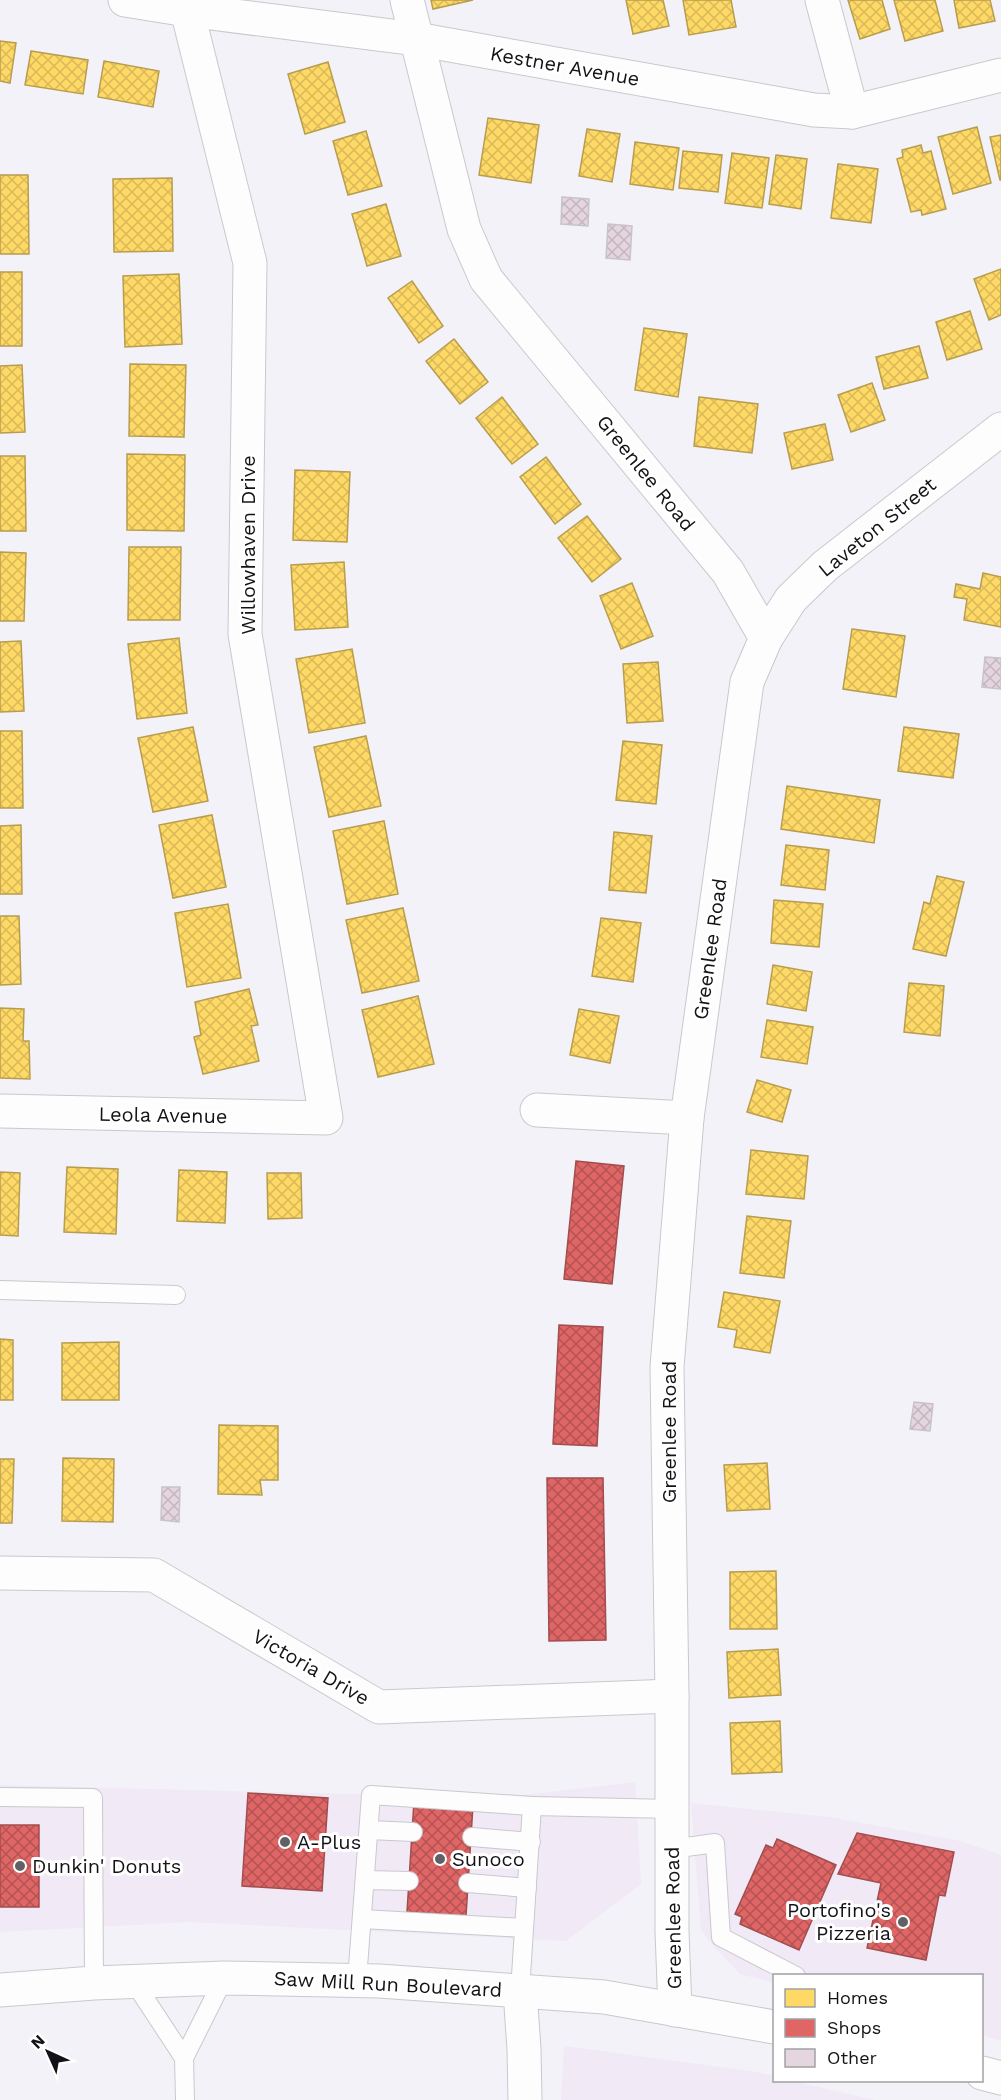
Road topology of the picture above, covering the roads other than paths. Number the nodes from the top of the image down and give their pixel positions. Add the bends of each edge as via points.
1 (125, 0) edge
2 (407, 0) edge
3 (822, 0) edge
4 (186, 5) edge
5 (416, 39) junction
6 (1001, 75) edge
7 (852, 112) junction
8 (1001, 429) edge
9 (766, 638) junction
10 (537, 1110) dead end
11 (0, 1111) edge
12 (326, 1118) joint
13 (687, 1118) junction
14 (0, 1290) edge
15 (176, 1294) dead end
16 (0, 1573) edge
17 (672, 1696) junction
18 (0, 1797) edge
19 (532, 1806) junction
20 (673, 1809) junction
21 (369, 1830) junction
22 (413, 1832) dead end
23 (472, 1837) dead end
24 (531, 1842) junction
25 (672, 1849) junction
26 (365, 1880) junction
27 (409, 1881) dead end
28 (468, 1883) dead end
29 (527, 1888) junction
30 (362, 1920) junction
31 (525, 1928) junction
32 (792, 1974) edge
33 (224, 1978) junction
34 (357, 1980) junction
35 (134, 1982) junction
36 (94, 1983) junction
37 (0, 1990) edge
38 (520, 1991) junction
39 (675, 2010) junction
40 (773, 2027) edge
41 (184, 2058) junction
42 (983, 2074) edge
43 (1001, 2078) edge
44 (185, 2100) edge
45 (525, 2100) edge

1 - 4 main road, Kestner Avenue
2 - 5 main road, Greenlee Road
3 - 7 main road
4 - 5 main road, Kestner Avenue
4 - 12 main road, Willowhaven Drive via 250,263 246,634
5 - 7 main road, Kestner Avenue via 814,110
5 - 9 main road, Greenlee Road via 464,229 486,279 728,572
6 - 7 main road, Kestner Avenue
8 - 9 main road, Laveton Street via 825,567 791,598
9 - 13 main road, Greenlee Road via 747,682
10 - 13 main road
11 - 12 main road, Leola Avenue
13 - 17 main road, Greenlee Road via 667,1367
14 - 15 lane
16 - 17 main road, Victoria Drive via 154,1575 379,1707
17 - 20 main road, Greenlee Road
18 - 36 lane via 93,1798
19 - 20 lane
19 - 21 lane via 371,1795
19 - 24 lane
20 - 25 main road, Greenlee Road
21 - 22 lane
21 - 26 lane
23 - 24 lane
24 - 29 lane
25 - 32 lane via 715,1843 721,1937
25 - 39 main road, Greenlee Road
26 - 27 lane
26 - 30 lane
28 - 29 lane
29 - 31 lane
30 - 31 lane
30 - 34 lane
31 - 38 lane
33 - 34 main road, Saw Mill Run Boulevard
33 - 35 main road, Saw Mill Run Boulevard
33 - 41 lane
34 - 38 main road, Saw Mill Run Boulevard
35 - 36 main road, Saw Mill Run Boulevard
35 - 41 lane
36 - 37 main road, Saw Mill Run Boulevard
38 - 39 main road, Saw Mill Run Boulevard via 604,1997
38 - 45 main road
39 - 40 main road, Saw Mill Run Boulevard
41 - 44 lane
42 - 43 main road

